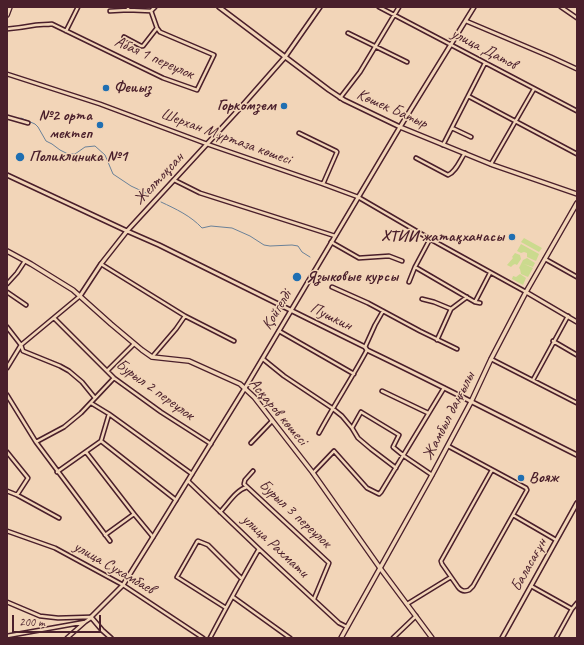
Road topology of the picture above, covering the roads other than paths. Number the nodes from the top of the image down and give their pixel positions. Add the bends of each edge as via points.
1 (10, 7) edge
2 (78, 7) edge
3 (155, 7) edge
4 (219, 7) edge
5 (320, 7) edge
6 (379, 7) edge
7 (399, 7) edge
8 (472, 7) edge
9 (561, 7) edge
10 (128, 8) edge
11 (110, 11) dead end
12 (151, 11) junction
13 (7, 15) edge
14 (394, 15) junction
15 (577, 18) edge
16 (466, 21) junction
17 (158, 28) junction
18 (7, 29) edge
19 (66, 31) junction
20 (348, 33) dead end
21 (124, 37) dead end
22 (451, 45) junction
23 (376, 47) junction
24 (284, 57) junction
25 (407, 62) dead end
26 (485, 63) junction
27 (577, 69) edge
28 (7, 74) edge
29 (534, 89) junction
30 (468, 96) junction
31 (340, 98) junction
32 (577, 111) edge
33 (7, 117) edge
34 (515, 120) junction
35 (28, 123) dead end
36 (400, 127) junction
37 (452, 128) junction
38 (299, 133) dead end
39 (471, 137) dead end
40 (207, 144) junction
41 (443, 145) junction
42 (465, 153) junction
43 (577, 154) edge
44 (416, 158) dead end
45 (491, 164) junction
46 (7, 175) edge
47 (174, 180) junction
48 (323, 184) junction
49 (577, 194) edge
50 (358, 198) junction
51 (577, 203) edge
52 (126, 231) junction
53 (335, 236) junction
54 (430, 239) junction
55 (331, 242) junction
56 (7, 251) edge
57 (545, 259) junction
58 (25, 261) junction
59 (402, 261) dead end
60 (101, 264) junction
61 (415, 267) junction
62 (490, 273) junction
63 (577, 277) edge
64 (409, 282) dead end
65 (7, 284) edge
66 (332, 287) dead end
67 (7, 292) edge
68 (526, 292) junction
69 (80, 296) junction
70 (467, 297) junction
71 (422, 299) dead end
72 (475, 302) junction
73 (480, 303) dead end
74 (26, 305) dead end
75 (452, 309) junction
76 (291, 311) junction
77 (383, 311) junction
78 (185, 316) junction
79 (568, 316) junction
80 (54, 318) junction
81 (577, 322) edge
82 (7, 327) edge
83 (279, 331) junction
84 (437, 340) junction
85 (234, 341) dead end
86 (553, 341) junction
87 (134, 344) junction
88 (21, 345) junction
89 (366, 348) junction
90 (457, 349) dead end
91 (577, 355) edge
92 (152, 357) junction
93 (262, 359) junction
94 (491, 359) junction
95 (7, 368) edge
96 (107, 371) junction
97 (354, 374) junction
98 (114, 378) junction
99 (533, 380) junction
100 (444, 387) junction
101 (245, 388) junction
102 (382, 391) dead end
103 (7, 395) edge
104 (95, 398) junction
105 (471, 402) junction
106 (91, 403) junction
107 (577, 403) edge
108 (332, 408) junction
109 (428, 413) junction
110 (108, 414) junction
111 (272, 421) junction
112 (352, 428) junction
113 (319, 433) dead end
114 (101, 441) junction
115 (36, 442) junction
116 (251, 443) dead end
117 (211, 444) junction
118 (447, 446) junction
119 (7, 452) edge
120 (86, 452) junction
121 (404, 456) junction
122 (577, 456) edge
123 (396, 468) junction
124 (492, 470) junction
125 (253, 471) dead end
126 (57, 472) junction
127 (313, 473) junction
128 (192, 474) junction
129 (432, 475) junction
130 (188, 481) junction
131 (248, 487) junction
132 (7, 491) edge
133 (18, 495) junction
134 (176, 500) junction
135 (577, 503) edge
136 (220, 512) junction
137 (134, 514) junction
138 (513, 515) junction
139 (59, 518) dead end
140 (7, 531) edge
141 (105, 535) junction
142 (153, 537) junction
143 (556, 540) junction
144 (110, 541) dead end
145 (259, 549) junction
146 (380, 568) junction
147 (451, 577) junction
148 (242, 579) junction
149 (123, 585) junction
150 (530, 586) junction
151 (233, 597) junction
152 (314, 599) junction
153 (7, 602) edge
154 (577, 603) edge
155 (407, 604) junction
156 (226, 608) junction
157 (572, 609) junction
158 (416, 616) junction
159 (91, 617) junction
160 (85, 622) junction
161 (347, 627) junction
162 (7, 636) edge
163 (67, 638) edge
164 (112, 638) edge
165 (203, 638) edge
166 (210, 638) edge
167 (290, 638) edge
168 (341, 638) edge
169 (393, 638) edge
170 (432, 638) edge
171 (502, 638) edge
172 (556, 638) edge

1 - 13 main road
2 - 19 street
3 - 12 street
4 - 24 street, Көшек Батыр
5 - 24 street, Желтоқсан
6 - 14 street, улица Датов
7 - 14 street
8 - 16 street, Қойгелді
9 - 15 street
10 - 11 street
10 - 12 street
12 - 17 street
14 - 22 street, улица Датов
14 - 23 street
16 - 22 street, Қойгелді
16 - 27 street
17 - 19 street, Абая 1 переулок via 162,33 214,55 196,90 163,78
17 - 21 street via 143,46
18 - 19 street, Абая 1 переулок via 52,24
20 - 23 street
22 - 26 street, улица Датов
22 - 36 street, Қойгелді
23 - 25 street
23 - 31 street
24 - 31 street, Көшек Батыр
24 - 40 street, Желтоқсан
26 - 29 street, улица Датов
26 - 30 street
28 - 40 street, Шерхан Мұртаза көшесі via 100,104
29 - 32 street, улица Датов
29 - 34 street
30 - 34 street
30 - 37 street
31 - 36 street, Көшек Батыр
33 - 35 street
34 - 43 street
34 - 45 street
36 - 41 street, Көшек Батыр
36 - 50 street, Қойгелді
37 - 39 street
37 - 41 street
38 - 48 street via 337,152
40 - 47 street, Желтоқсан
40 - 48 street, Шерхан Мұртаза көшесі
41 - 42 street, Көшек Батыр
42 - 44 street via 455,170 448,175
42 - 45 street, Көшек Батыр
45 - 49 street, Көшек Батыр
46 - 52 street, Пушкин
47 - 52 street, Желтоқсан
47 - 53 street via 200,193
48 - 50 street, Шерхан Мұртаза көшесі
50 - 53 street, Қойгелді
50 - 54 street, Шерхан Мұртаза көшесі
51 - 57 main road, Жамбыл даңғылы
52 - 60 street, Желтоқсан
52 - 76 street, Пушкин
53 - 55 street, Қойгелді
54 - 61 street
54 - 62 street, Шерхан Мұртаза көшесі
55 - 59 street via 359,258 390,256
55 - 76 street, Қойгелді
56 - 58 main road, Асқаров көшесі
57 - 63 street
57 - 68 main road, Жамбыл даңғылы
58 - 65 street
58 - 69 main road, Асқаров көшесі
60 - 69 street, Желтоқсан
60 - 78 street
61 - 64 street
61 - 70 street
62 - 68 street, Шерхан Мұртаза көшесі
62 - 72 street
66 - 77 street
67 - 74 street
68 - 79 street, Шерхан Мұртаза көшесі
68 - 94 main road, Жамбыл даңғылы
69 - 80 street
69 - 87 main road, Асқаров көшесі
70 - 72 street
70 - 75 street
71 - 75 street
72 - 73 street
75 - 84 street
76 - 83 street, Қойгелді
76 - 89 street, Пушкин
77 - 84 street
77 - 89 street
78 - 85 street
78 - 92 street
79 - 81 street, Шерхан Мұртаза көшесі
79 - 86 street
80 - 88 street
80 - 96 street, Бурыл 2 переулок
82 - 88 street
83 - 93 street, Қойгелді
83 - 97 street
84 - 90 street
86 - 91 street
86 - 99 street
87 - 92 main road, Асқаров көшесі
87 - 96 street
88 - 95 street
88 - 104 street via 23,351 69,371
89 - 97 street
89 - 100 street, Пушкин
92 - 101 main road, Асқаров көшесі via 189,361
93 - 101 street, Қойгелді
93 - 108 street
94 - 99 street
94 - 105 main road, Жамбыл даңғылы
96 - 98 street, Бурыл 2 переулок
97 - 108 street
98 - 104 street
98 - 117 street, Бурыл 2 переулок
99 - 107 street
100 - 105 street, Пушкин
100 - 109 street
101 - 111 main road, Асқаров көшесі
101 - 117 street, Қойгелді
102 - 109 street
103 - 115 street
104 - 106 street
105 - 118 main road, Жамбыл даңғылы
105 - 122 street, Пушкин
106 - 110 street
106 - 115 street via 64,427
108 - 112 street
108 - 113 street
109 - 121 street
110 - 114 street
110 - 128 street
111 - 116 street
111 - 127 main road, Асқаров көшесі
112 - 121 street via 361,412 399,435 393,446
112 - 123 street via 358,438
114 - 120 street
114 - 134 street
115 - 126 street
117 - 128 street, Қойгелді
118 - 124 street
118 - 129 main road, Жамбыл даңғылы
119 - 133 street via 28,478
120 - 126 street
120 - 137 street
121 - 123 street
121 - 129 street
123 - 127 street via 379,494 367,488 334,451
124 - 138 street via 527,488
124 - 147 street via 441,560
125 - 131 street, Бурыл 3 переулок via 245,480 244,484
126 - 141 street
127 - 146 main road, Асқаров көшесі
128 - 130 street, Қойгелді
129 - 146 main road, Жамбыл даңғылы
130 - 134 street, Қойгелді
130 - 136 street, улица Рахмати
131 - 136 street via 236,494
131 - 152 street, Бурыл 3 переулок via 329,562
132 - 133 street
133 - 139 street
134 - 142 street, Қойгелді
135 - 143 street, Баласағұн
136 - 145 street, улица Рахмати
137 - 141 street
137 - 142 street
138 - 143 street
138 - 147 street via 472,588 460,590
140 - 149 street, улица Сухамбаев via 55,548
141 - 144 street
142 - 149 street, Қойгелді
143 - 150 street, Баласағұн
145 - 148 street
145 - 152 street, улица Рахмати
146 - 155 main road, Асқаров көшесі
146 - 161 main road, Жамбыл даңғылы
147 - 155 street
148 - 151 street
148 - 156 street via 208,545 197,542 177,577
149 - 159 street, Қойгелді
149 - 165 street, улица Сухамбаев
150 - 157 street
150 - 171 street, Баласағұн
151 - 156 street
151 - 167 street
152 - 161 street, улица Рахмати
153 - 159 street via 40,616
154 - 157 street
155 - 158 main road, Асқаров көшесі
156 - 166 street
157 - 172 street
158 - 169 street
158 - 170 main road, Асқаров көшесі
159 - 160 street
159 - 164 street
160 - 162 street
160 - 163 street
161 - 168 main road, Жамбыл даңғылы

